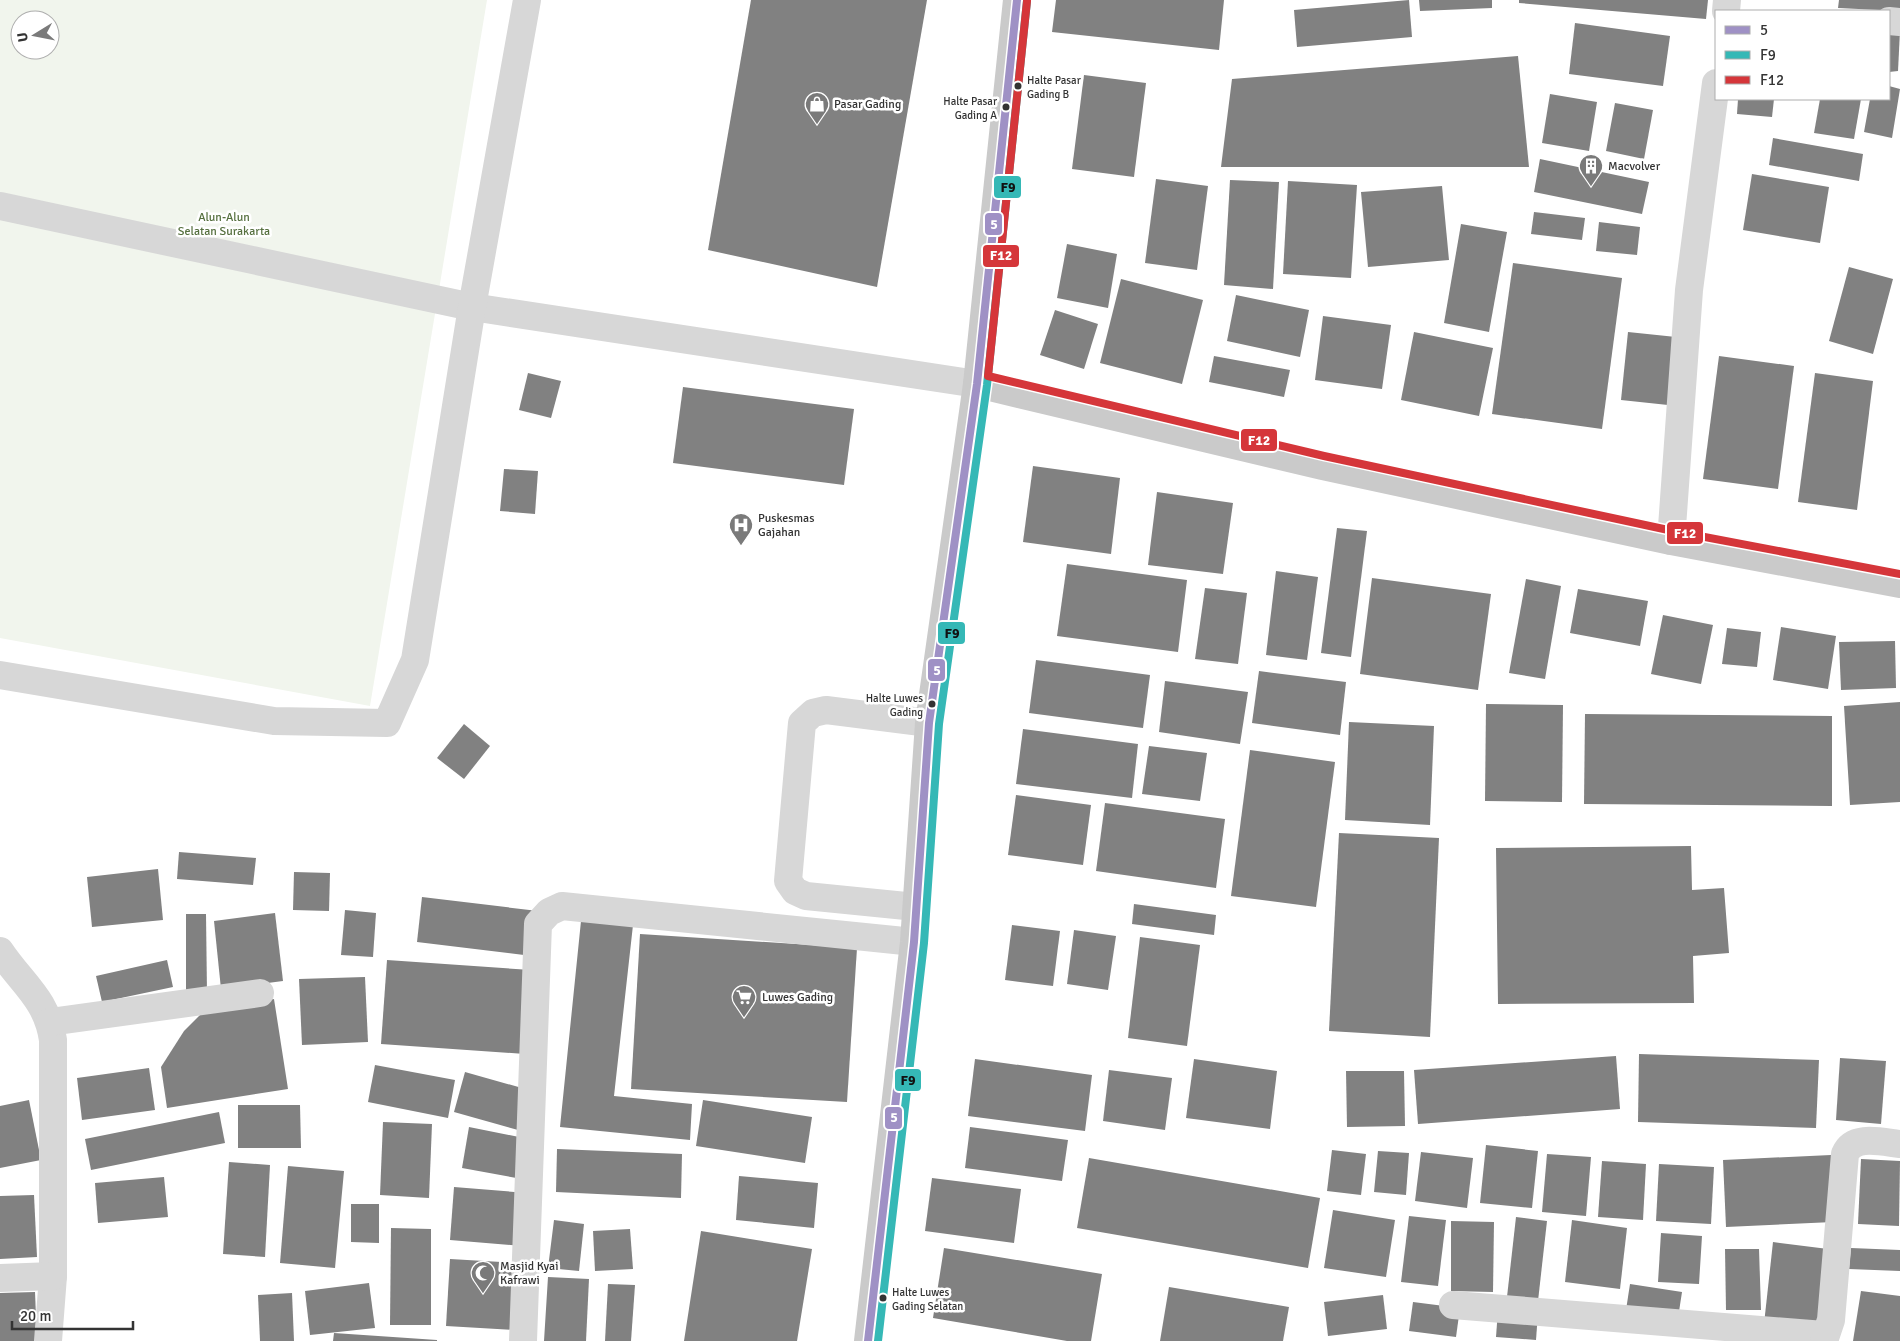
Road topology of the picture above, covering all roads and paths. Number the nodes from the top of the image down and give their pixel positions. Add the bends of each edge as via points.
1 (527, 0) edge
2 (1017, 0) edge
3 (1715, 91) edge
4 (0, 206) edge
5 (472, 307) junction
6 (977, 384) junction
7 (1672, 542) junction
8 (1900, 584) edge
9 (0, 675) edge
10 (929, 723) junction
11 (916, 907) junction
12 (914, 942) junction
13 (0, 951) edge
14 (260, 993) dead end
15 (50, 1022) junction
16 (1900, 1144) edge
17 (53, 1276) junction
18 (0, 1278) edge
19 (1453, 1305) dead end
20 (1824, 1338) edge
21 (48, 1341) edge
22 (523, 1341) edge
23 (868, 1341) edge

1 - 5 street
2 - 6 main road
3 - 7 street via 1689,290
4 - 5 street
5 - 6 street
5 - 9 street via 416,660 387,723 274,721
6 - 7 main road via 1322,466
6 - 10 main road
7 - 8 main road
10 - 11 main road
10 - 11 street via 826,710 813,712 802,723 788,881 795,891 806,896
11 - 12 main road
12 - 22 street via 562,906 549,912 538,924
12 - 23 main road
13 - 15 street via 42,1004
14 - 15 street
15 - 17 street via 53,1040
16 - 20 street via 1856,1142 1848,1146 1831,1320
17 - 18 street
17 - 21 street
19 - 20 street

